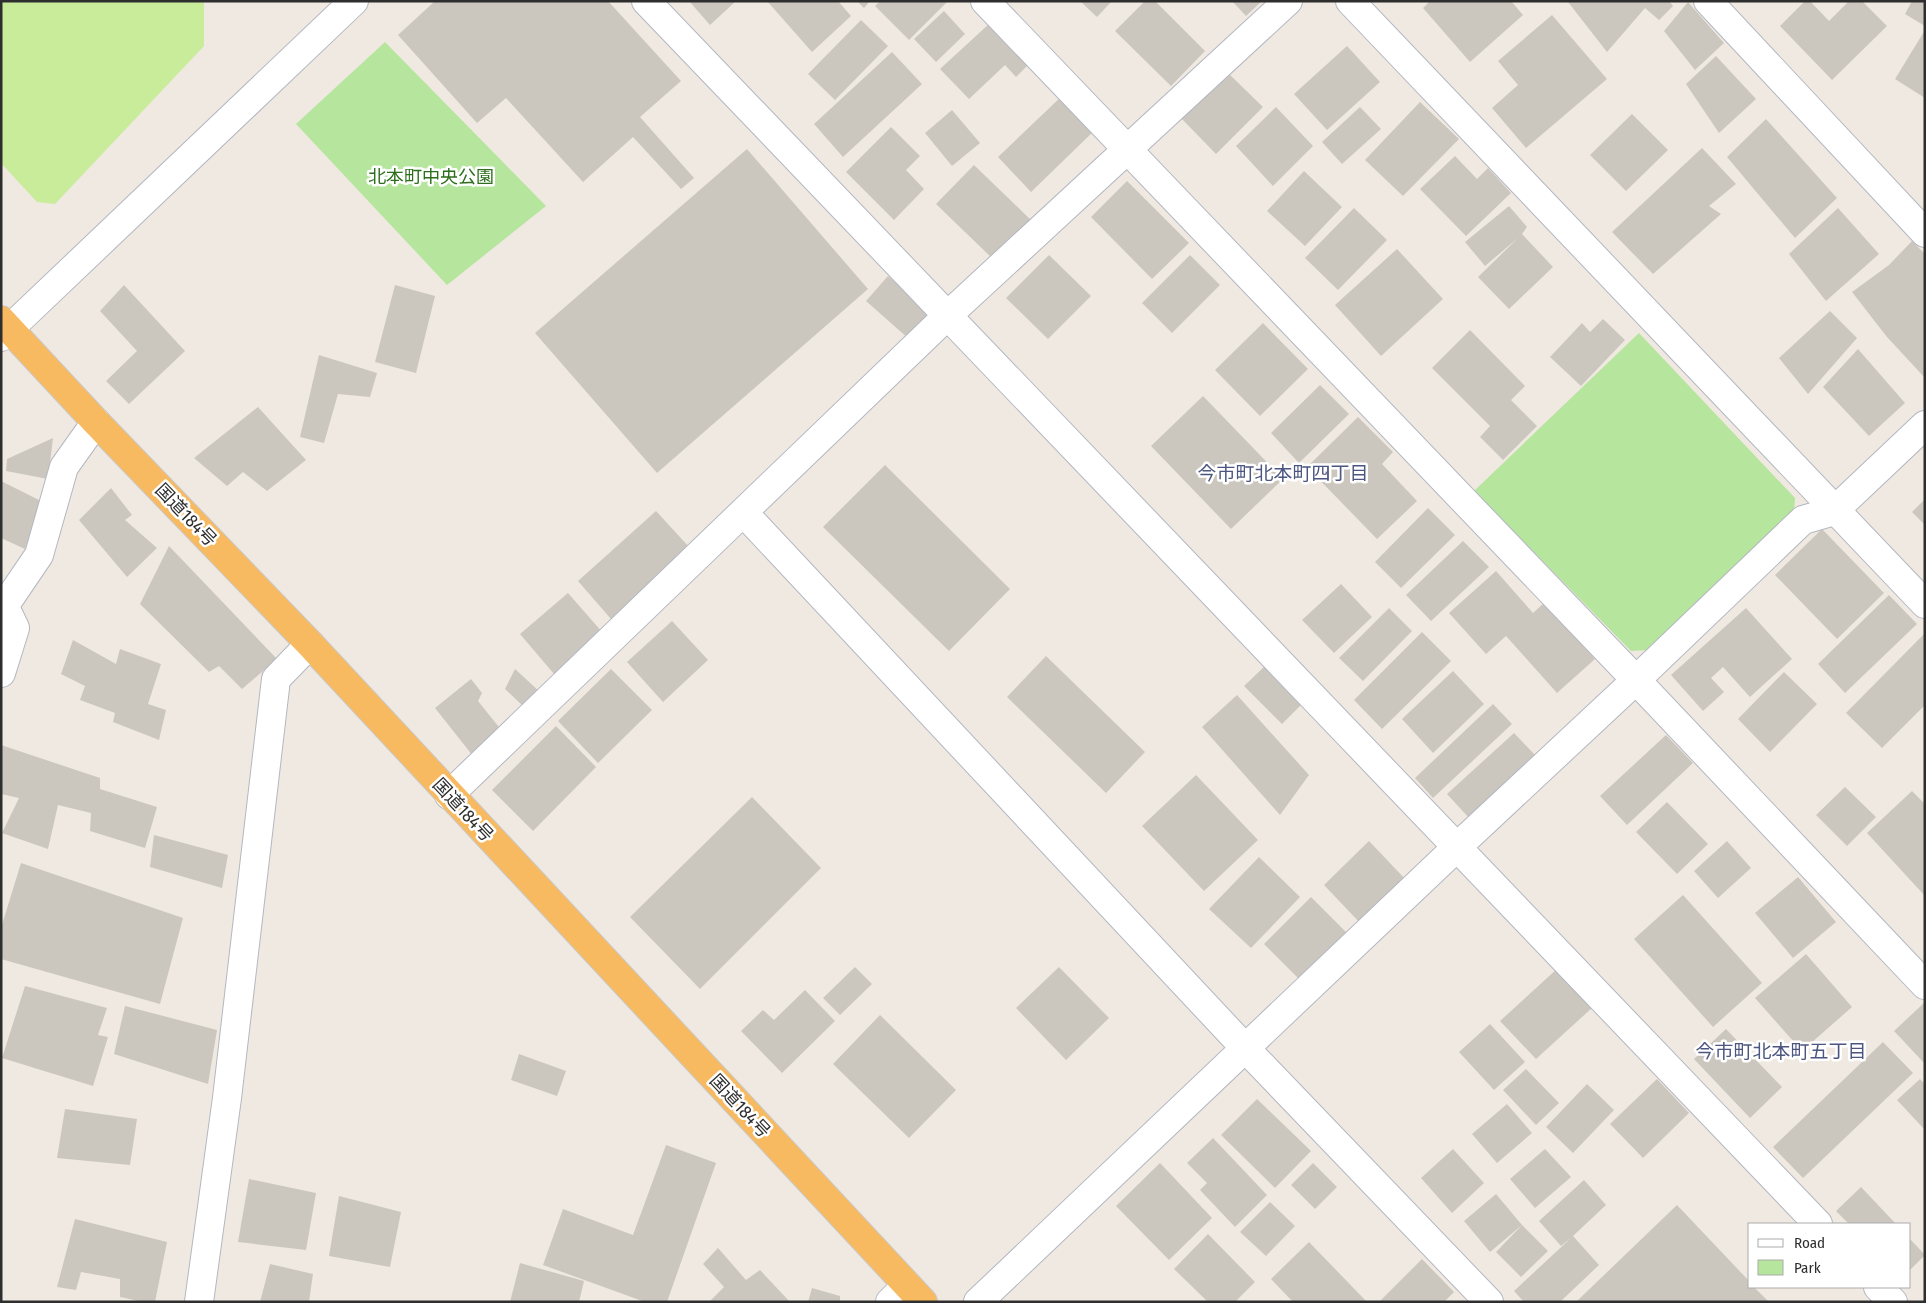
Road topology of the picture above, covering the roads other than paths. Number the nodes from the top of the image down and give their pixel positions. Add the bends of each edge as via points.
1 (354, 1) edge
2 (646, 1) edge
3 (984, 1) edge
4 (1288, 1) edge
5 (1350, 1) edge
6 (1708, 1) edge
7 (1127, 149) junction
8 (1925, 233) edge
9 (947, 316) junction
10 (4, 329) edge
11 (96, 422) junction
12 (1925, 425) edge
13 (1834, 511) junction
14 (743, 512) junction
15 (1925, 604) edge
16 (3, 609) edge
17 (310, 644) junction
18 (1, 673) edge
19 (1636, 680) junction
20 (449, 795) junction
21 (1457, 847) junction
22 (1925, 985) edge
23 (1245, 1048) junction
24 (1817, 1223) edge
25 (1879, 1288) edge
26 (907, 1296) edge
27 (199, 1302) edge
28 (978, 1302) edge
29 (1490, 1302) edge
30 (1893, 1302) edge

1 - 10 street
2 - 9 street
3 - 7 street
4 - 7 street
5 - 13 street
6 - 8 street
7 - 9 street
7 - 19 street
9 - 14 street
9 - 21 street
10 - 11 highway, 国道184号
11 - 16 street via 64,467 38,555
11 - 17 highway, 国道184号
12 - 13 street
13 - 15 street
13 - 19 street via 1803,520
14 - 20 street
14 - 23 street
16 - 18 street via 15,628
17 - 20 highway, 国道184号
17 - 27 street via 276,679 227,1098
19 - 21 street
19 - 22 street
20 - 26 highway, 国道184号
21 - 23 street
21 - 24 street
23 - 28 street
23 - 29 street
25 - 30 street

